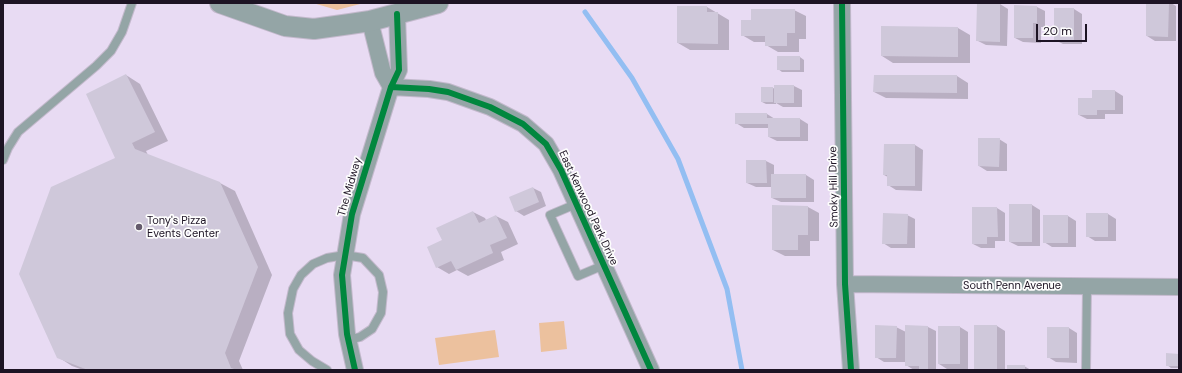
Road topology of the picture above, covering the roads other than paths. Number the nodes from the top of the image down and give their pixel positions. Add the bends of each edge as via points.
1 (132, 3) edge
2 (220, 3) edge
3 (438, 3) edge
4 (842, 3) edge
5 (397, 14) junction
6 (370, 21) junction
7 (391, 87) junction
8 (3, 160) edge
9 (576, 204) junction
10 (344, 255) junction
11 (604, 265) junction
12 (845, 284) junction
13 (1087, 286) junction
14 (1179, 287) edge
15 (348, 340) junction
16 (327, 370) edge
17 (355, 370) edge
18 (651, 370) edge
19 (851, 370) edge
20 (1086, 370) edge

1 - 8 lane via 122,32 111,51 18,132
2 - 6 street via 286,26 314,29
3 - 5 street
4 - 12 street, Smoky Hill Drive
5 - 6 street
5 - 7 street, The Midway via 399,70
6 - 7 street via 383,73
7 - 9 street, East Kenwood Park Drive via 448,92 490,107 523,124 546,144
7 - 10 street, The Midway via 352,214
9 - 11 street, East Kenwood Park Drive
9 - 11 lane via 550,215 578,276
10 - 15 street, The Midway via 343,301
10 - 15 lane via 363,258 379,275 383,292 381,313 372,329 360,337
10 - 16 lane via 313,264 301,275 293,289 288,312 290,334 299,350
11 - 18 street, East Kenwood Park Drive
12 - 13 street, South Penn Avenue
12 - 19 street, Smoky Hill Drive
13 - 14 street, South Penn Avenue
13 - 20 lane
15 - 17 street, The Midway

